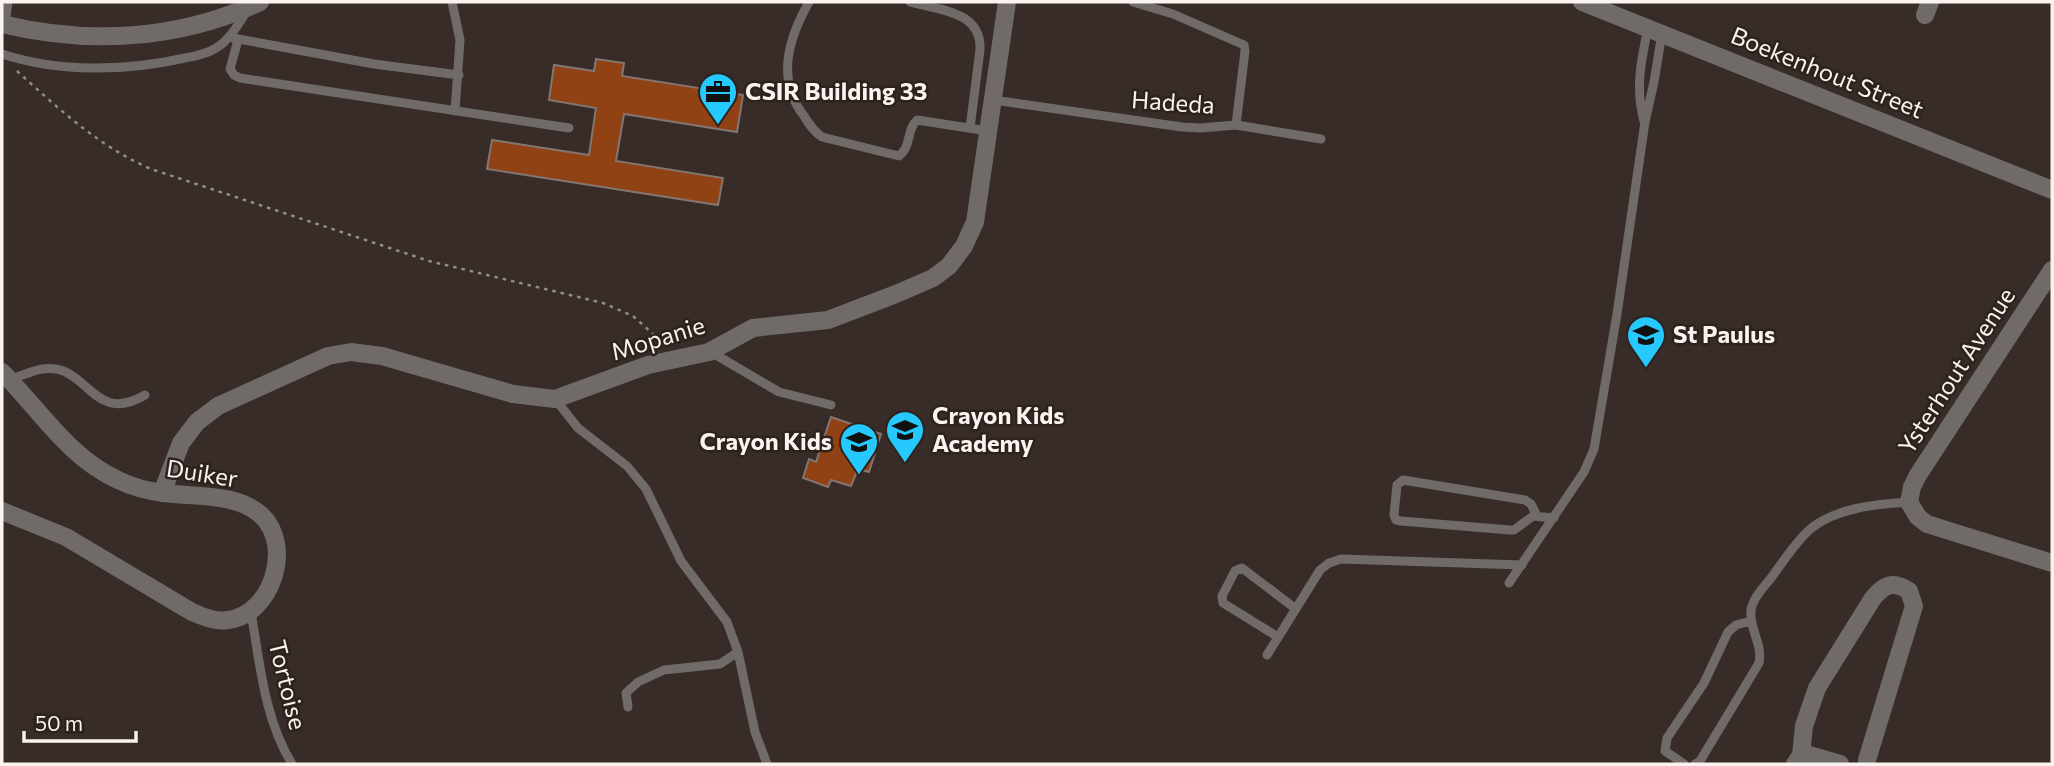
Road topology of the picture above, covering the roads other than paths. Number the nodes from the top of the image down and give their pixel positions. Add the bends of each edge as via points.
1 (8, 2) edge
2 (452, 2) edge
3 (809, 2) edge
4 (910, 2) edge
5 (1007, 2) edge
6 (1133, 2) edge
7 (1583, 2) edge
8 (255, 4) edge
9 (4, 25) edge
10 (1655, 30) junction
11 (233, 38) junction
12 (2, 54) edge
13 (459, 75) junction
14 (993, 100) junction
15 (455, 111) junction
16 (1644, 122) junction
17 (1236, 125) junction
18 (569, 128) dead end
19 (979, 130) junction
20 (1321, 139) dead end
21 (2052, 190) edge
22 (2052, 270) edge
23 (709, 352) junction
24 (6, 376) edge
25 (145, 394) dead end
26 (555, 399) junction
27 (831, 405) dead end
28 (162, 493) junction
29 (1909, 502) junction
30 (2, 511) edge
31 (1537, 516) junction
32 (1554, 518) junction
33 (2052, 563) edge
34 (1522, 565) junction
35 (1509, 583) dead end
36 (1296, 608) junction
37 (251, 612) junction
38 (1751, 621) junction
39 (1278, 637) junction
40 (738, 652) junction
41 (1267, 655) dead end
42 (628, 706) dead end
43 (1801, 761) edge
44 (1865, 763) edge
45 (292, 764) edge
46 (767, 764) edge
47 (1684, 764) edge
48 (1695, 764) edge
49 (1840, 764) edge

1 - 9 lane
2 - 13 lane via 460,40
3 - 19 lane via 793,36 788,87 816,133 828,140 899,156 907,148 917,120
4 - 19 lane via 960,16 976,28 980,39
5 - 14 street, Mopanie
6 - 17 lane, Hadeda via 1244,45
7 - 10 street, Boekenhout Street
8 - 9 street via 184,28 134,36 69,35
8 - 11 lane
10 - 16 lane via 1652,91
10 - 16 lane via 1638,82
10 - 21 street, Boekenhout Street
11 - 12 lane via 207,53 121,67 75,67
11 - 13 lane
11 - 15 lane via 230,69 240,78
13 - 15 lane
14 - 17 lane, Hadeda via 1181,127
14 - 19 street, Mopanie
15 - 18 lane
16 - 32 lane via 1594,449
17 - 20 lane
19 - 23 street, Mopanie via 975,222 949,266 924,282 839,317 753,328
22 - 29 street, Ysterhout Avenue via 1918,475
23 - 26 street, Mopanie via 648,365
23 - 27 lane via 779,393
24 - 25 lane via 56,367 116,405
24 - 28 street, Duiker via 73,451 94,467 128,484
26 - 28 street, Mopanie via 513,394 382,356 351,352 328,356 218,406 197,422 181,443
26 - 40 lane via 578,428 627,466 646,489 674,549 727,622
28 - 37 street, Duiker via 241,504 266,520 275,538 274,571 268,590
29 - 33 street via 1927,523
29 - 38 lane via 1827,517 1814,526 1754,601
30 - 37 street via 66,537 203,617 229,620
31 - 31 lane via 1514,530 1401,522 1394,515 1397,485 1403,480 1525,500
31 - 32 lane
32 - 34 lane
34 - 35 lane
34 - 36 lane via 1341,559 1320,570
36 - 39 lane
36 - 39 lane via 1242,568 1235,571 1223,603
37 - 45 lane, Tortoise via 268,707
38 - 47 lane via 1728,632 1704,683 1667,738 1665,751
38 - 48 lane via 1759,663
39 - 41 lane
40 - 42 lane via 720,664 676,668 638,682 626,692
40 - 46 lane via 755,732
43 - 44 street via 1804,726 1822,679 1873,598 1894,584 1909,590 1913,606
43 - 49 street

